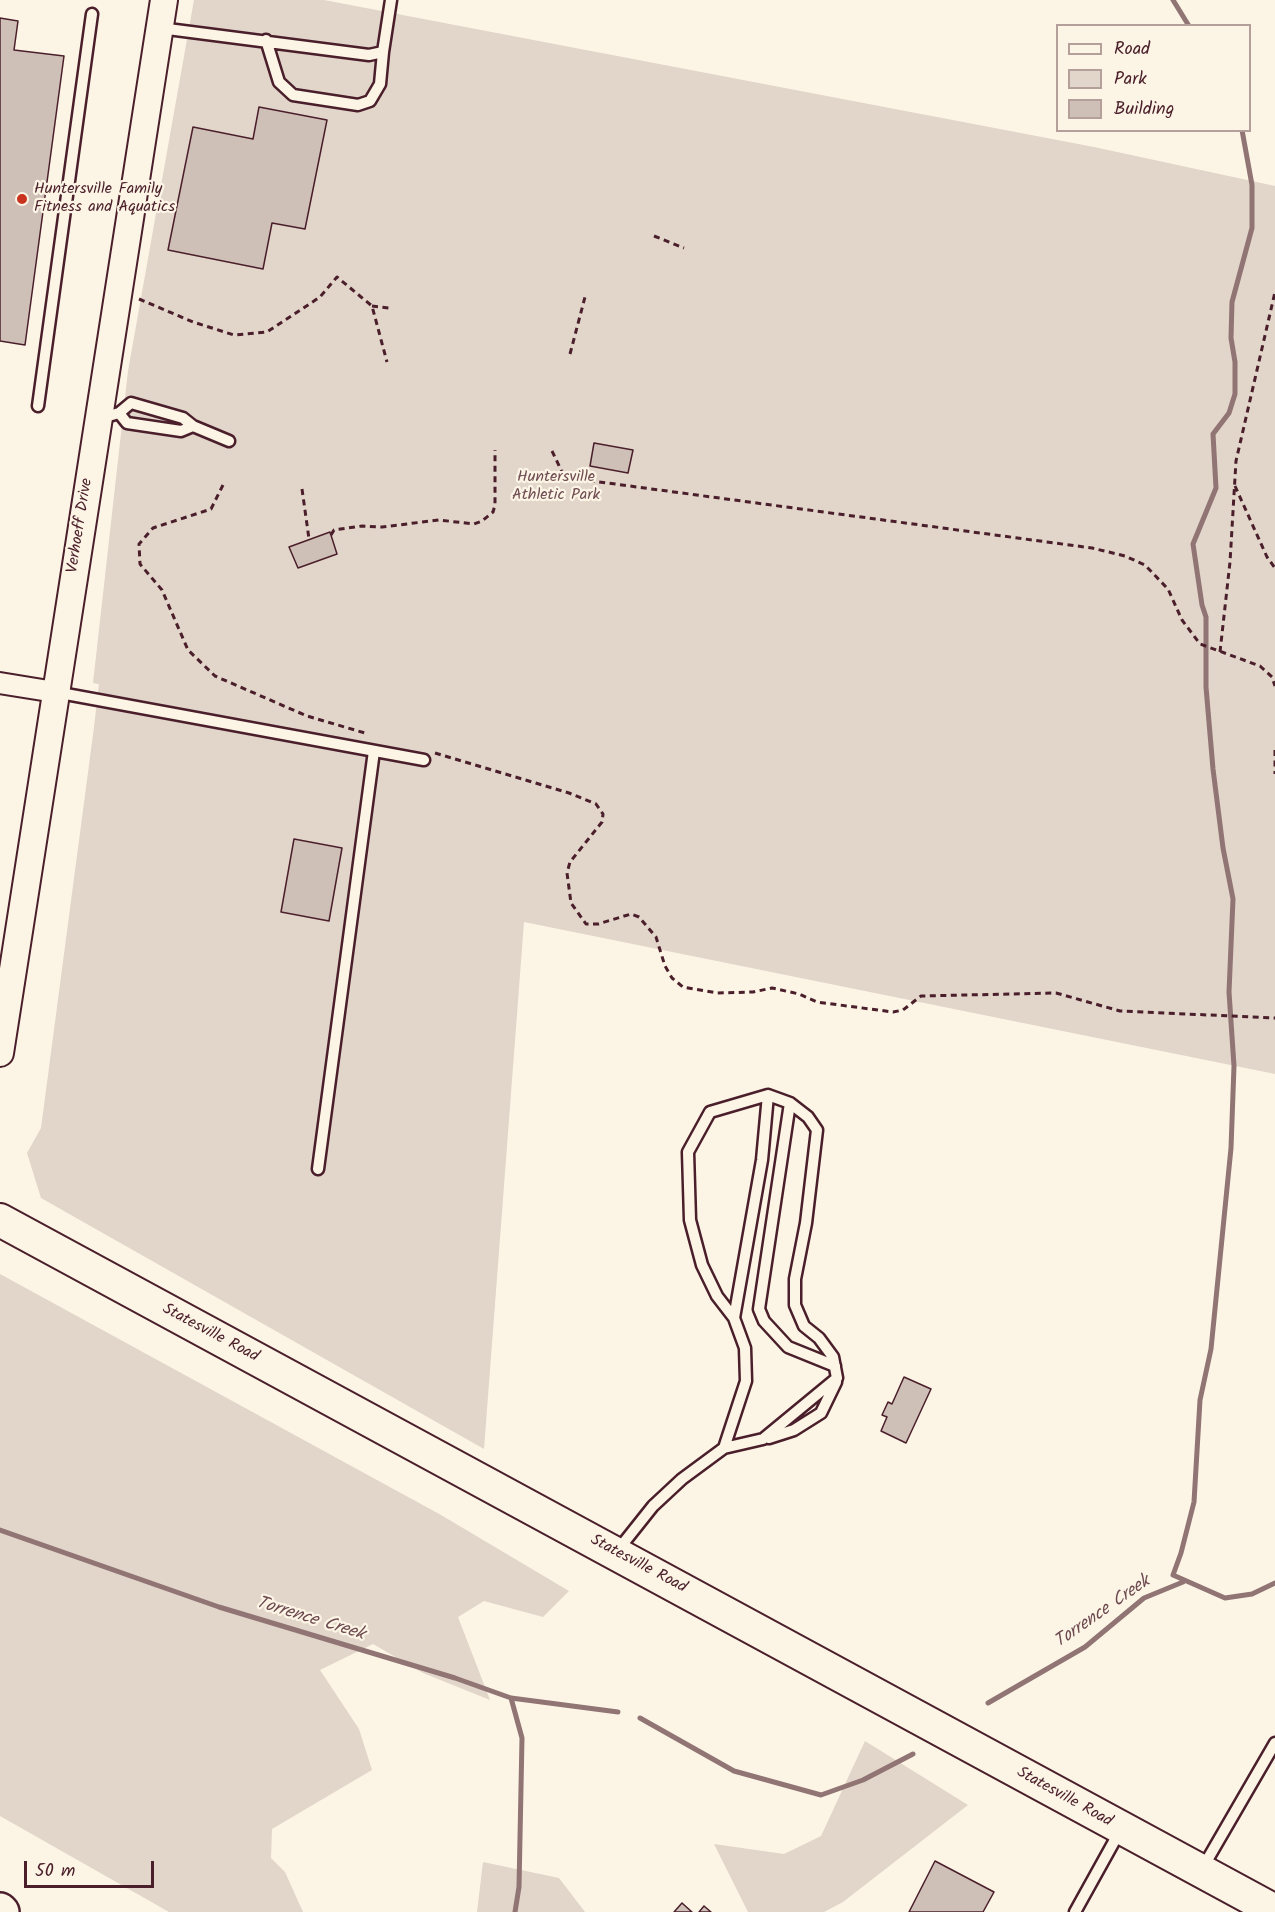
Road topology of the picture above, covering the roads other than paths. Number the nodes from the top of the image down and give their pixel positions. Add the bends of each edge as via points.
1 (164, 0) edge
2 (391, 0) edge
3 (92, 14) dead end
4 (160, 28) junction
5 (266, 40) junction
6 (383, 52) junction
7 (38, 406) dead end
8 (108, 416) junction
9 (194, 426) junction
10 (229, 441) dead end
11 (0, 683) edge
12 (55, 692) junction
13 (374, 751) junction
14 (428, 756) road end
15 (0, 1053) edge
16 (768, 1095) junction
17 (790, 1103) junction
18 (318, 1169) dead end
19 (0, 1220) edge
20 (734, 1318) junction
21 (835, 1366) junction
22 (837, 1378) junction
23 (763, 1439) junction
24 (724, 1448) junction
25 (616, 1553) junction
26 (1275, 1743) edge
27 (1121, 1829) junction
28 (1201, 1872) junction
29 (1275, 1911) edge
30 (1075, 1912) edge

1 - 4 street, Verhoeff Drive
2 - 6 lane
3 - 7 lane
4 - 5 lane
4 - 8 street, Verhoeff Drive via 119,288
5 - 6 lane via 369,55
5 - 6 lane via 279,82 293,95 358,105 370,101 380,84
8 - 9 lane via 127,423 181,431
8 - 9 lane via 131,403 183,418
8 - 12 street, Verhoeff Drive
9 - 10 lane
11 - 12 street
12 - 13 lane
12 - 15 street, Verhoeff Drive
13 - 14 lane
13 - 18 lane
16 - 17 lane
16 - 20 lane via 762,1160
16 - 20 lane via 710,1112 688,1152 690,1220 702,1265 717,1296
17 - 21 lane via 817,1130 795,1279 795,1305 804,1326 833,1356
17 - 21 lane via 759,1309 764,1321 788,1347
19 - 25 main road, Statesville Road
20 - 24 lane via 745,1348 746,1382
21 - 22 lane
22 - 23 lane
22 - 23 lane via 821,1413 794,1430
23 - 24 lane
24 - 25 lane via 653,1506
25 - 27 main road, Statesville Road
26 - 28 lane
27 - 28 main road, Statesville Road
27 - 30 lane
28 - 29 main road, Statesville Road

